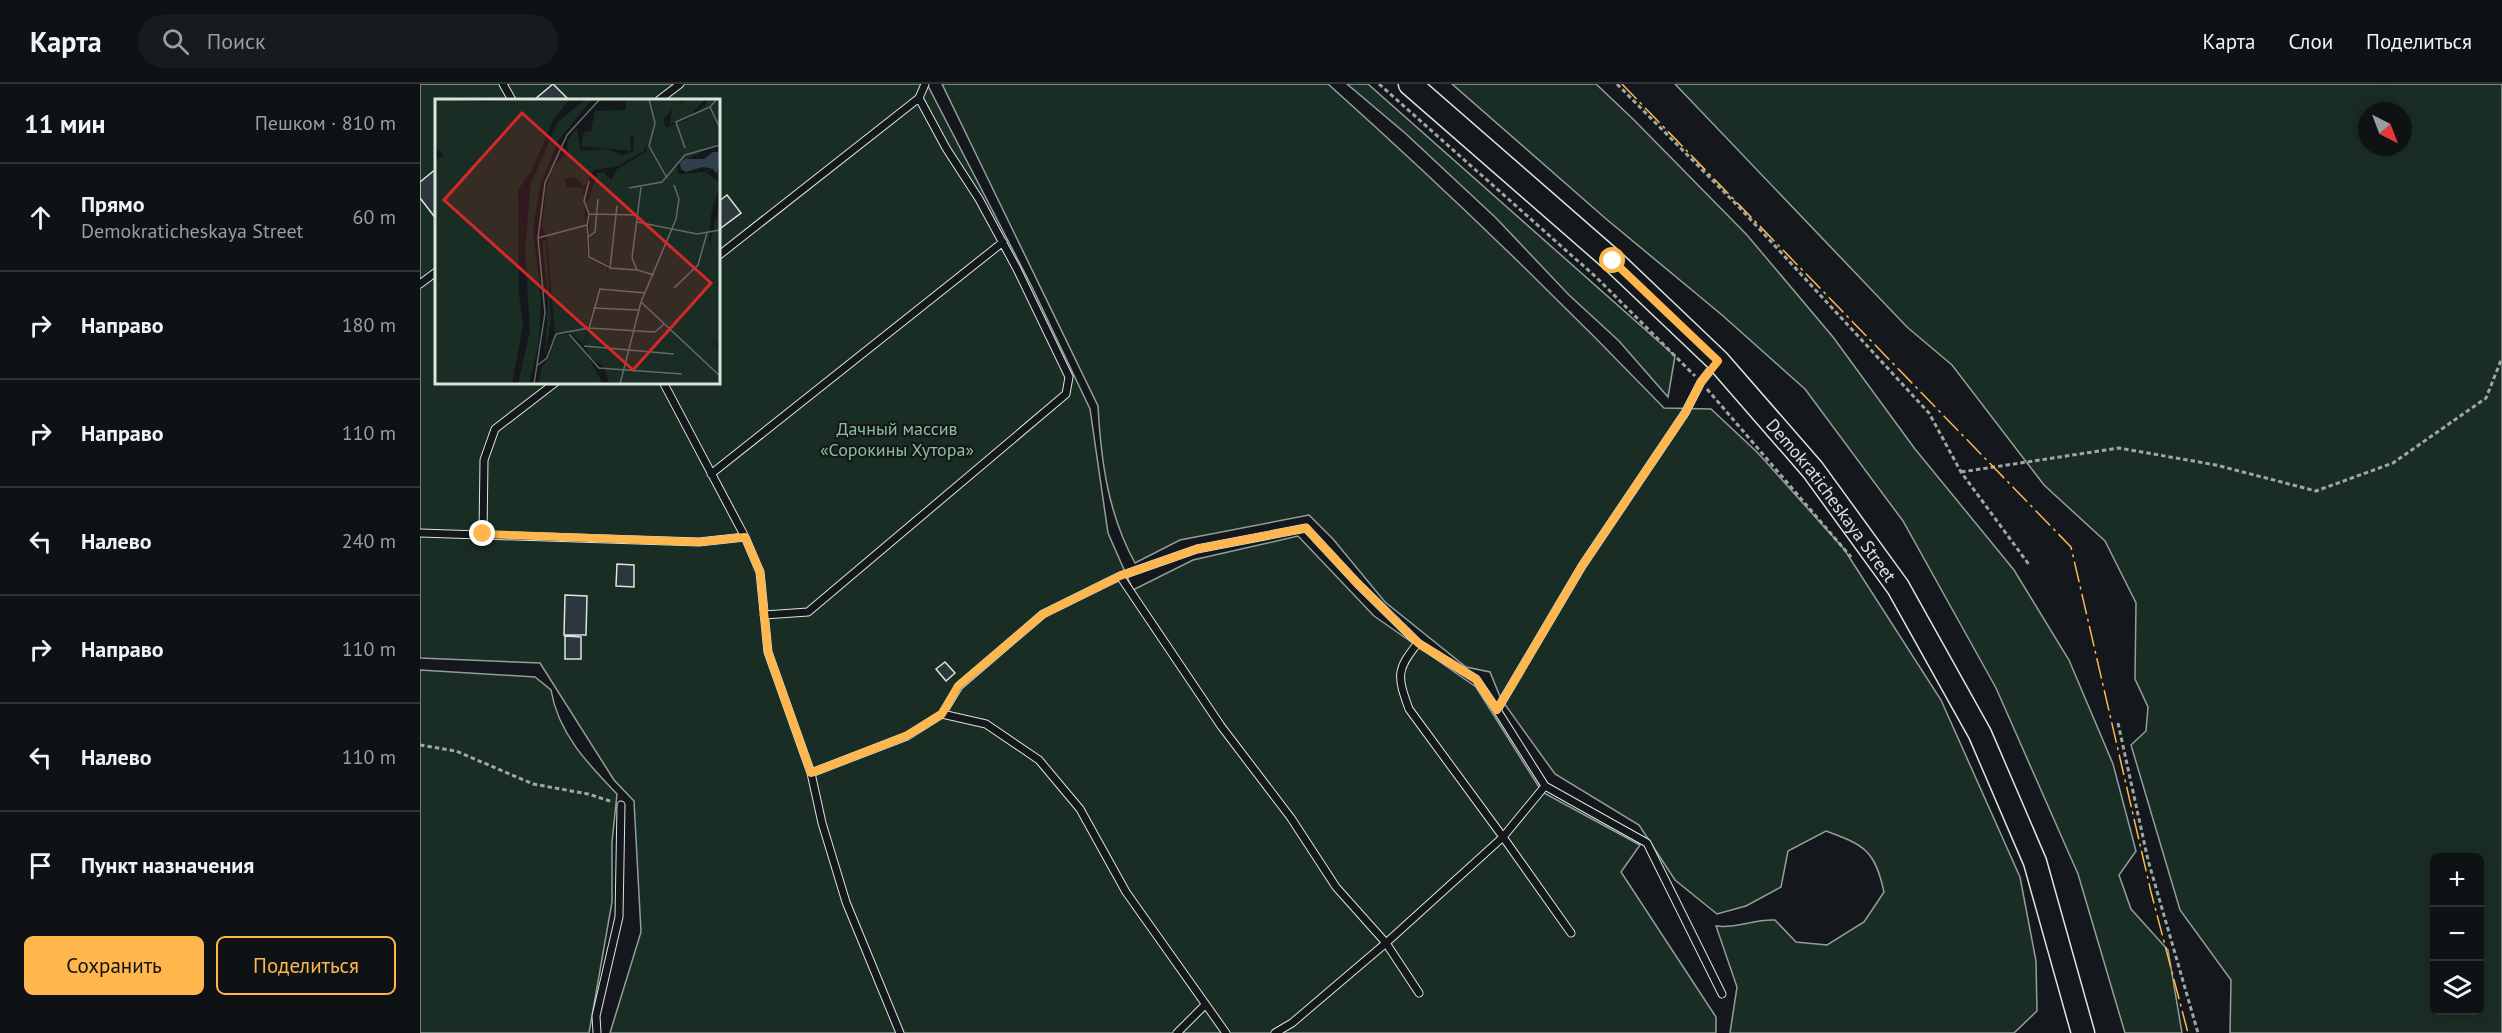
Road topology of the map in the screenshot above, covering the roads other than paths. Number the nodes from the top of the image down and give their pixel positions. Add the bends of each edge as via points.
1 (502, 84) edge
2 (680, 84) edge
3 (925, 84) edge
4 (1410, 84) edge
5 (919, 98) junction
6 (511, 99) edge
7 (660, 99) edge
8 (1003, 242) junction
9 (720, 254) edge
10 (435, 273) edge
11 (420, 284) edge
12 (1718, 361) junction
13 (553, 384) edge
14 (664, 384) edge
15 (711, 474) junction
16 (420, 533) edge
17 (483, 534) junction
18 (745, 537) junction
19 (1120, 576) junction
20 (764, 615) junction
21 (1418, 643) junction
22 (1497, 710) junction
23 (942, 714) junction
24 (811, 773) junction
25 (1545, 786) junction
26 (621, 805) road end
27 (1503, 837) junction
28 (1571, 933) dead end
29 (1386, 943) junction
30 (1419, 993) dead end
31 (1722, 994) dead end
32 (1205, 1005) junction
33 (597, 1033) edge
34 (900, 1033) edge
35 (1177, 1033) edge
36 (1226, 1033) edge
37 (1275, 1033) edge
38 (2083, 1033) edge

1 - 6 lane
2 - 7 lane
3 - 5 lane
4 - 12 main road, Demokraticheskaya Street via 1613,261
5 - 8 lane
5 - 9 lane
8 - 15 lane
8 - 20 lane via 1069,377 1066,394 808,612
10 - 11 lane
12 - 22 lane via 1582,566
12 - 38 main road, Demokraticheskaya Street via 1813,470 1898,587 1980,734 2035,862
13 - 17 lane via 495,429 484,460
14 - 15 lane
15 - 18 lane
16 - 17 lane
17 - 18 lane via 699,542
18 - 20 lane via 760,572
19 - 21 lane via 1197,549 1306,528
19 - 23 lane via 1043,614 958,686
19 - 29 lane via 1336,887
20 - 24 lane via 768,652
21 - 22 lane via 1476,679
21 - 27 lane via 1403,662 1400,685 1409,709
22 - 25 lane
23 - 24 lane via 906,736
23 - 32 lane via 986,724 1039,760 1080,809 1126,892
24 - 34 lane via 846,902
25 - 27 lane
25 - 31 lane via 1647,843
26 - 33 lane via 620,917 596,1016
27 - 28 lane
27 - 29 lane
29 - 30 lane
29 - 37 lane
32 - 35 lane
32 - 36 lane

